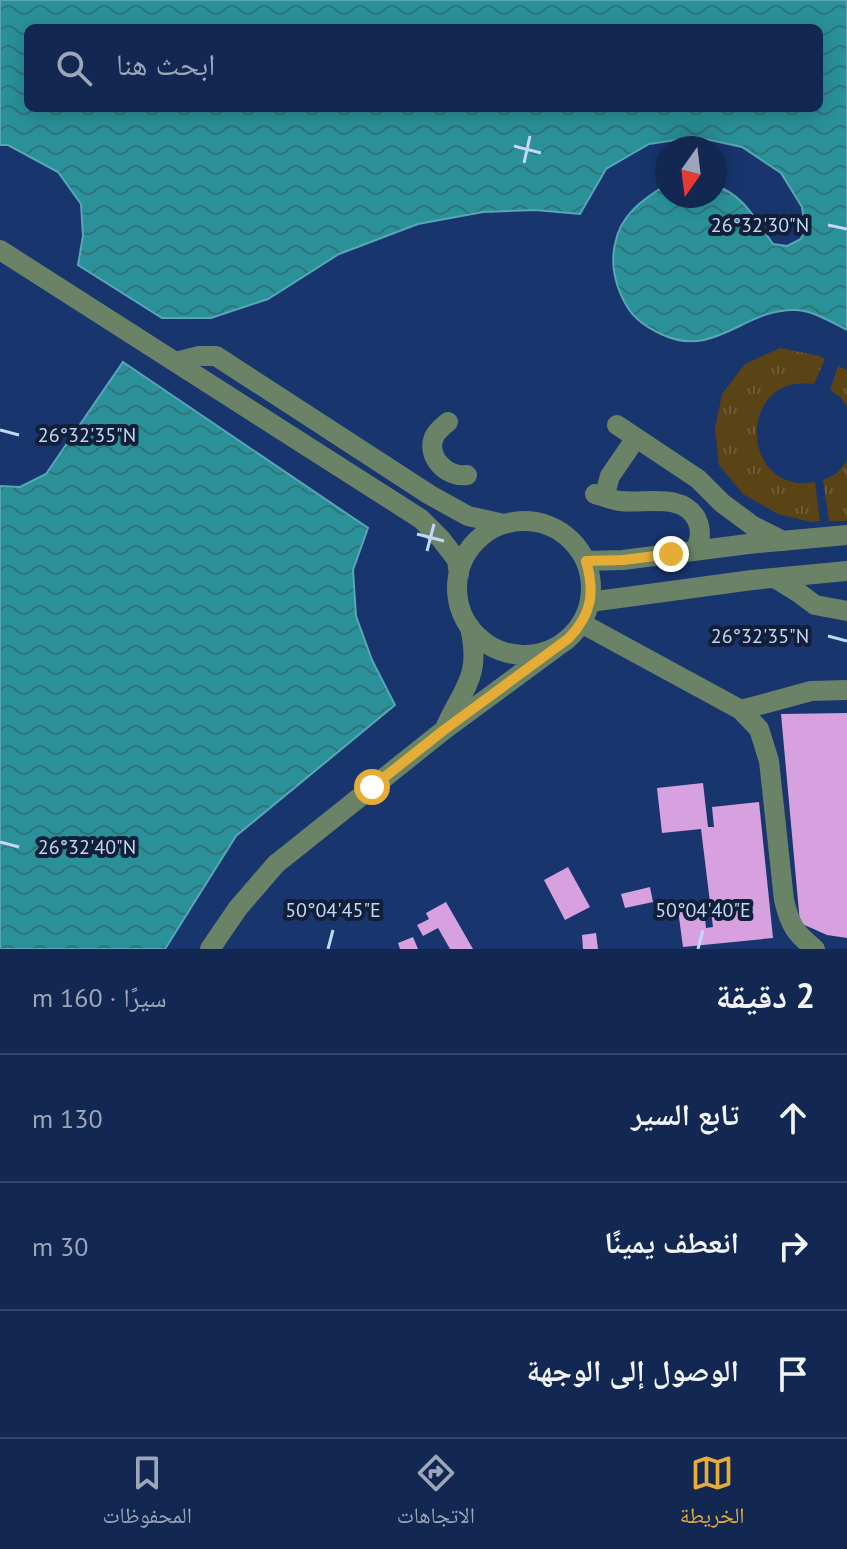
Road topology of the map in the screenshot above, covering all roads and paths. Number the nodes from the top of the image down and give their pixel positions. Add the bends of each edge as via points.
1 (0, 250) edge
2 (176, 362) junction
3 (448, 422) dead end
4 (617, 425) dead end
5 (636, 438) junction
6 (467, 475) dead end
7 (504, 524) junction
8 (847, 535) edge
9 (783, 541) junction
10 (695, 551) junction
11 (586, 561) junction
12 (847, 571) edge
13 (459, 574) junction
14 (775, 578) junction
15 (590, 602) junction
16 (847, 611) edge
17 (581, 623) junction
18 (470, 627) junction
19 (558, 646) junction
20 (847, 690) edge
21 (741, 710) junction
22 (444, 730) junction
23 (210, 949) edge
24 (815, 949) edge

1 - 2 street
2 - 7 street via 216,356 430,495 468,516
2 - 13 street via 421,519 457,560
3 - 6 street via 435,434 432,449 448,472
4 - 5 street
5 - 9 street via 698,479 742,518
5 - 10 street via 600,495 688,508 701,530
7 - 11 street via 532,521 558,530
7 - 13 street via 470,548
8 - 9 street
9 - 10 street
10 - 11 street
11 - 15 street
12 - 14 street
13 - 18 street via 458,601
14 - 15 street
14 - 16 street via 815,605
15 - 17 street
17 - 19 street
17 - 21 street
18 - 19 street via 503,651 531,654
18 - 22 street via 474,662
19 - 22 street
20 - 21 street via 811,691
21 - 24 street via 759,729 769,761 789,922
22 - 23 street via 276,864

